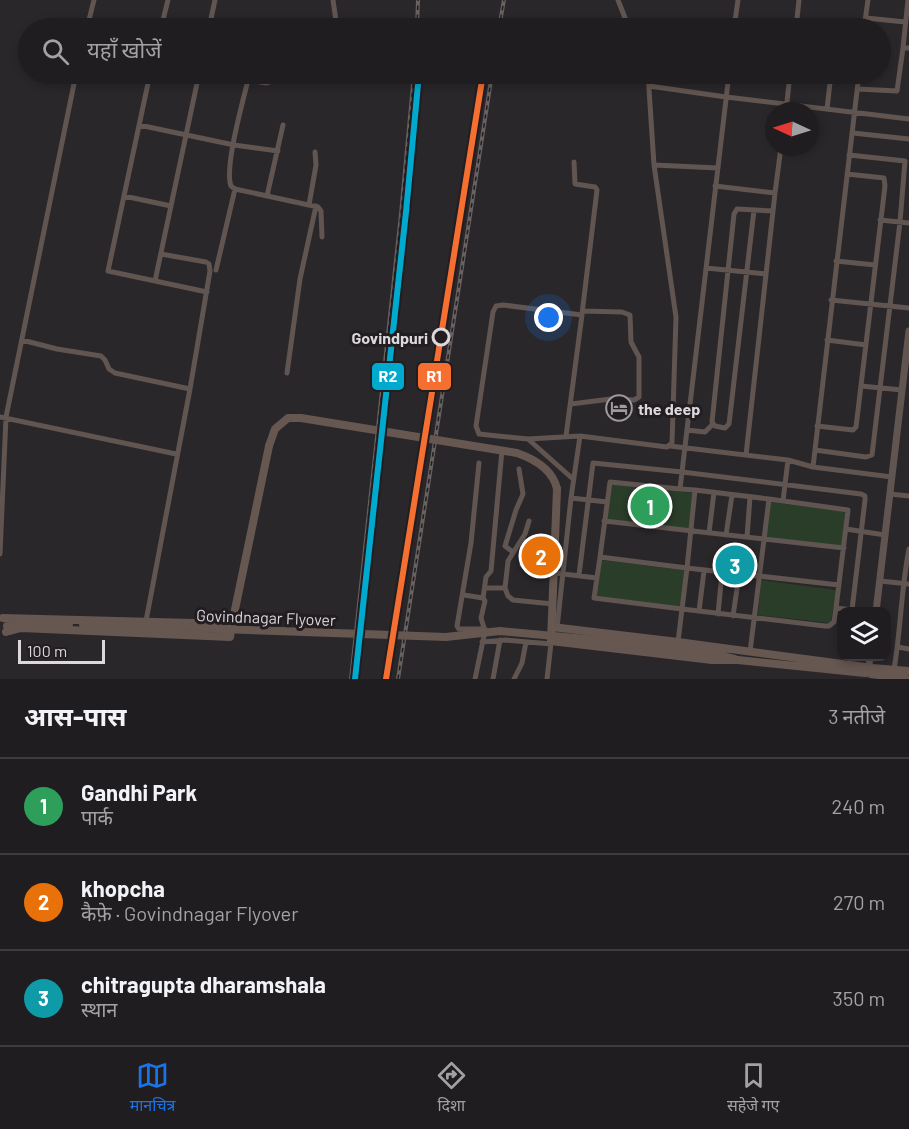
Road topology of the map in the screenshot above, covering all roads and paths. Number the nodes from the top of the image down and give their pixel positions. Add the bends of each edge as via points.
1 (94, 0) edge
2 (168, 0) edge
3 (215, 0) edge
4 (333, 0) edge
5 (618, 0) edge
6 (738, 0) edge
7 (799, 0) edge
8 (868, 0) edge
9 (908, 0) edge
10 (90, 18) edge
11 (164, 18) edge
12 (211, 18) edge
13 (336, 18) edge
14 (625, 18) edge
15 (736, 18) edge
16 (797, 18) edge
17 (866, 18) edge
18 (891, 21) edge
19 (905, 22) junction
20 (906, 48) edge
21 (74, 84) edge
22 (148, 84) edge
23 (197, 84) edge
24 (247, 84) edge
25 (728, 84) edge
26 (789, 84) edge
27 (830, 84) edge
28 (858, 84) edge
29 (649, 86) joint
30 (858, 88) junction
31 (726, 97) junction
32 (787, 102) edge
33 (765, 104) edge
34 (819, 109) edge
35 (827, 109) junction
36 (855, 112) junction
37 (909, 119) edge
38 (139, 125) junction
39 (283, 125) dead end
40 (853, 133) junction
41 (186, 135) junction
42 (909, 139) edge
43 (234, 145) junction
44 (278, 151) junction
45 (315, 152) dead end
46 (849, 155) junction
47 (780, 156) edge
48 (574, 162) dead end
49 (654, 165) junction
50 (718, 168) junction
51 (847, 174) junction
52 (716, 186) junction
53 (235, 189) junction
54 (775, 193) junction
55 (124, 196) junction
56 (267, 196) junction
57 (309, 205) junction
58 (171, 206) junction
59 (316, 206) junction
60 (754, 210) junction
61 (773, 211) junction
62 (880, 220) junction
63 (900, 222) junction
64 (909, 223) edge
65 (322, 237) dead end
66 (161, 254) junction
67 (836, 261) junction
68 (875, 265) junction
69 (706, 268) junction
70 (216, 270) dead end
71 (728, 270) junction
72 (747, 273) junction
73 (766, 274) junction
74 (155, 281) junction
75 (207, 292) junction
76 (831, 300) junction
77 (871, 304) junction
78 (889, 306) junction
79 (909, 308) edge
80 (583, 313) junction
81 (909, 331) edge
82 (22, 340) junction
83 (826, 340) junction
84 (866, 345) junction
85 (287, 373) dead end
86 (861, 386) junction
87 (880, 388) junction
88 (190, 389) junction
89 (902, 390) junction
90 (900, 402) junction
91 (909, 403) edge
92 (571, 404) junction
93 (3, 417) edge
94 (712, 425) junction
95 (817, 426) junction
96 (687, 430) junction
97 (580, 435) junction
98 (566, 436) junction
99 (528, 439) junction
100 (670, 446) junction
101 (685, 448) junction
102 (502, 450) junction
103 (815, 450) junction
104 (176, 454) junction
105 (746, 455) junction
106 (788, 460) junction
107 (479, 463) dead end
108 (813, 467) junction
109 (519, 469) dead end
110 (682, 472) junction
111 (892, 477) junction
112 (573, 478) junction
113 (785, 484) junction
114 (680, 489) junction
115 (695, 490) junction
116 (714, 492) junction
117 (890, 494) junction
118 (732, 495) junction
119 (909, 496) edge
120 (750, 497) junction
121 (571, 498) junction
122 (769, 499) junction
123 (588, 500) junction
124 (783, 501) junction
125 (606, 502) junction
126 (529, 521) dead end
127 (604, 521) junction
128 (846, 529) junction
129 (691, 531) junction
130 (862, 531) junction
131 (710, 533) junction
132 (726, 535) junction
133 (885, 535) junction
134 (747, 537) junction
135 (764, 539) junction
136 (556, 544) junction
137 (844, 548) junction
138 (909, 549) edge
139 (513, 552) junction
140 (0, 554) edge
141 (600, 557) junction
142 (908, 559) edge
143 (522, 564) dead end
144 (687, 568) junction
145 (704, 571) junction
146 (558, 573) junction
147 (722, 573) junction
148 (579, 575) junction
149 (739, 575) junction
150 (760, 577) junction
151 (597, 578) junction
152 (880, 581) junction
153 (906, 584) edge
154 (839, 585) junction
155 (485, 588) junction
156 (505, 588) junction
157 (464, 596) junction
158 (483, 598) junction
159 (553, 604) junction
160 (852, 607) edge
161 (877, 607) edge
162 (836, 608) joint
163 (905, 608) edge
164 (682, 609) junction
165 (699, 611) junction
166 (718, 614) junction
167 (733, 616) junction
168 (754, 619) junction
169 (146, 621) junction
170 (232, 624) junction
171 (3, 626) edge
172 (555, 628) junction
173 (485, 629) junction
174 (500, 640) junction
175 (482, 642) junction
176 (526, 642) junction
177 (678, 642) junction
178 (551, 643) junction
179 (898, 647) junction
180 (909, 649) edge
181 (716, 651) junction
182 (750, 652) junction
183 (772, 659) junction
184 (738, 660) junction
185 (909, 671) edge
186 (868, 672) edge
187 (895, 675) edge
188 (475, 679) edge
189 (493, 679) edge
190 (514, 679) edge
191 (547, 679) edge
192 (908, 679) edge

1 - 10 street
2 - 11 street
3 - 12 street
4 - 13 street
5 - 14 street
6 - 15 street
7 - 16 street
8 - 17 street
9 - 19 street
18 - 19 street
19 - 20 street
20 - 30 street via 897,91
21 - 82 street
22 - 38 street
23 - 41 street
24 - 43 street
25 - 31 street
26 - 32 street
27 - 35 street
28 - 30 street
29 - 31 street
29 - 49 street
30 - 36 street
31 - 33 street
31 - 50 street
34 - 35 street
35 - 36 street
36 - 37 street
36 - 40 street
38 - 41 street
38 - 55 street
39 - 44 street
40 - 42 street
40 - 46 street
41 - 43 street
41 - 58 street
43 - 44 street
43 - 53 street via 229,182
44 - 56 street
45 - 57 street
46 - 51 street
46 - 63 street via 905,161
47 - 54 street
48 - 80 street via 575,184 597,190
49 - 50 street
49 - 100 street via 676,327
50 - 52 street
51 - 62 street via 884,178
51 - 67 street
52 - 54 street
52 - 69 street
53 - 56 street
53 - 70 street
54 - 61 street
55 - 58 street
55 - 74 street via 108,271
56 - 57 street
57 - 59 street
58 - 66 street
59 - 65 street via 321,211
59 - 85 street
60 - 61 street
60 - 71 street via 735,212
60 - 72 street
61 - 73 street
62 - 63 street
62 - 68 street
63 - 64 street
63 - 78 street
66 - 74 street
66 - 75 street via 209,264
67 - 68 street
67 - 76 street
68 - 77 street
69 - 71 street
69 - 96 street
71 - 72 street
71 - 94 street
72 - 73 street
72 - 94 street via 729,424 725,428
73 - 105 street
74 - 75 street
75 - 88 street
76 - 77 street
76 - 83 street
77 - 78 street
77 - 84 street
78 - 79 street
78 - 87 street
80 - 92 street
80 - 92 street via 630,315 631,342 639,357 639,397
80 - 99 street via 503,305 494,308 477,431 483,435
81 - 89 street
82 - 88 street via 97,355 115,373
82 - 93 street
83 - 84 street
83 - 95 street
84 - 86 street
86 - 87 street
86 - 95 street via 855,429
87 - 89 street
87 - 103 street via 871,456
88 - 104 street
89 - 90 street
90 - 91 street
90 - 111 street
92 - 98 street
93 - 104 street
93 - 140 street
94 - 96 street via 705,432
95 - 103 street
96 - 101 street
97 - 98 street
97 - 100 street
97 - 112 street
98 - 99 street
99 - 112 street
100 - 101 street
101 - 105 street
101 - 110 street
102 - 136 main road, Govindnagar Flyover, bridge via 531,459 550,472 557,489
102 - 155 street via 491,569
102 - 170 main road, Govindnagar Flyover, bridge via 288,418 275,429 269,446
103 - 108 street
104 - 169 street
105 - 106 street
106 - 108 street
106 - 113 street
107 - 157 street
108 - 111 street
109 - 139 street via 524,494 505,546
110 - 113 street
110 - 114 street
110 - 123 street via 593,463
111 - 117 street
112 - 121 street
113 - 124 street
113 - 130 street via 864,495
114 - 115 street
114 - 125 street via 610,482
115 - 116 street
115 - 129 street
116 - 118 street
116 - 131 street
117 - 119 street
117 - 133 street
118 - 120 street
118 - 132 street
120 - 122 street
120 - 134 street
121 - 123 street
121 - 146 street
122 - 124 street
122 - 135 street
123 - 125 street
123 - 148 street
124 - 128 street via 848,510
125 - 127 street
126 - 139 street
127 - 129 street
127 - 141 street
128 - 130 street
128 - 137 street
129 - 131 street
129 - 144 street
130 - 133 street
130 - 160 street
131 - 132 street
132 - 134 street
133 - 152 street
134 - 135 street
135 - 137 street
135 - 150 street
136 - 143 street via 526,541
136 - 146 main road, Govindnagar Flyover
137 - 154 street
138 - 142 street
139 - 156 street
141 - 144 street
141 - 151 street
142 - 153 street
144 - 145 street
144 - 164 street
145 - 147 street
145 - 165 street
146 - 148 street
146 - 159 main road, Govindnagar Flyover
146 - 172 street
147 - 149 street
147 - 166 street
148 - 151 street
149 - 150 street
149 - 167 street
150 - 154 street
150 - 168 street
151 - 164 street via 594,598
152 - 153 street
152 - 161 street
153 - 163 street
154 - 162 street
155 - 156 street
155 - 158 street
156 - 159 street via 513,600
157 - 158 street
157 - 173 street via 458,628
158 - 173 street via 481,620
159 - 172 main road, Govindnagar Flyover
162 - 168 street via 835,619 829,626
163 - 179 street
164 - 165 street
164 - 177 street
165 - 166 street
166 - 167 street
167 - 168 street
168 - 182 street
169 - 170 main road
169 - 171 main road
170 - 171 main road via 230,637
171 - 181 main road, Govindnagar Flyover, bridge via 158,626 446,637 500,631
172 - 177 main road
172 - 178 main road, Govindnagar Flyover
173 - 175 street
174 - 175 street
174 - 176 street
174 - 189 street
175 - 188 street
176 - 178 street
176 - 190 street
177 - 181 main road
178 - 184 main road
178 - 191 street
179 - 180 street
179 - 187 street
181 - 182 main road
181 - 184 main road, Govindnagar Flyover
182 - 183 main road
183 - 184 main road
183 - 186 main road
185 - 187 main road
186 - 187 main road
187 - 192 main road

